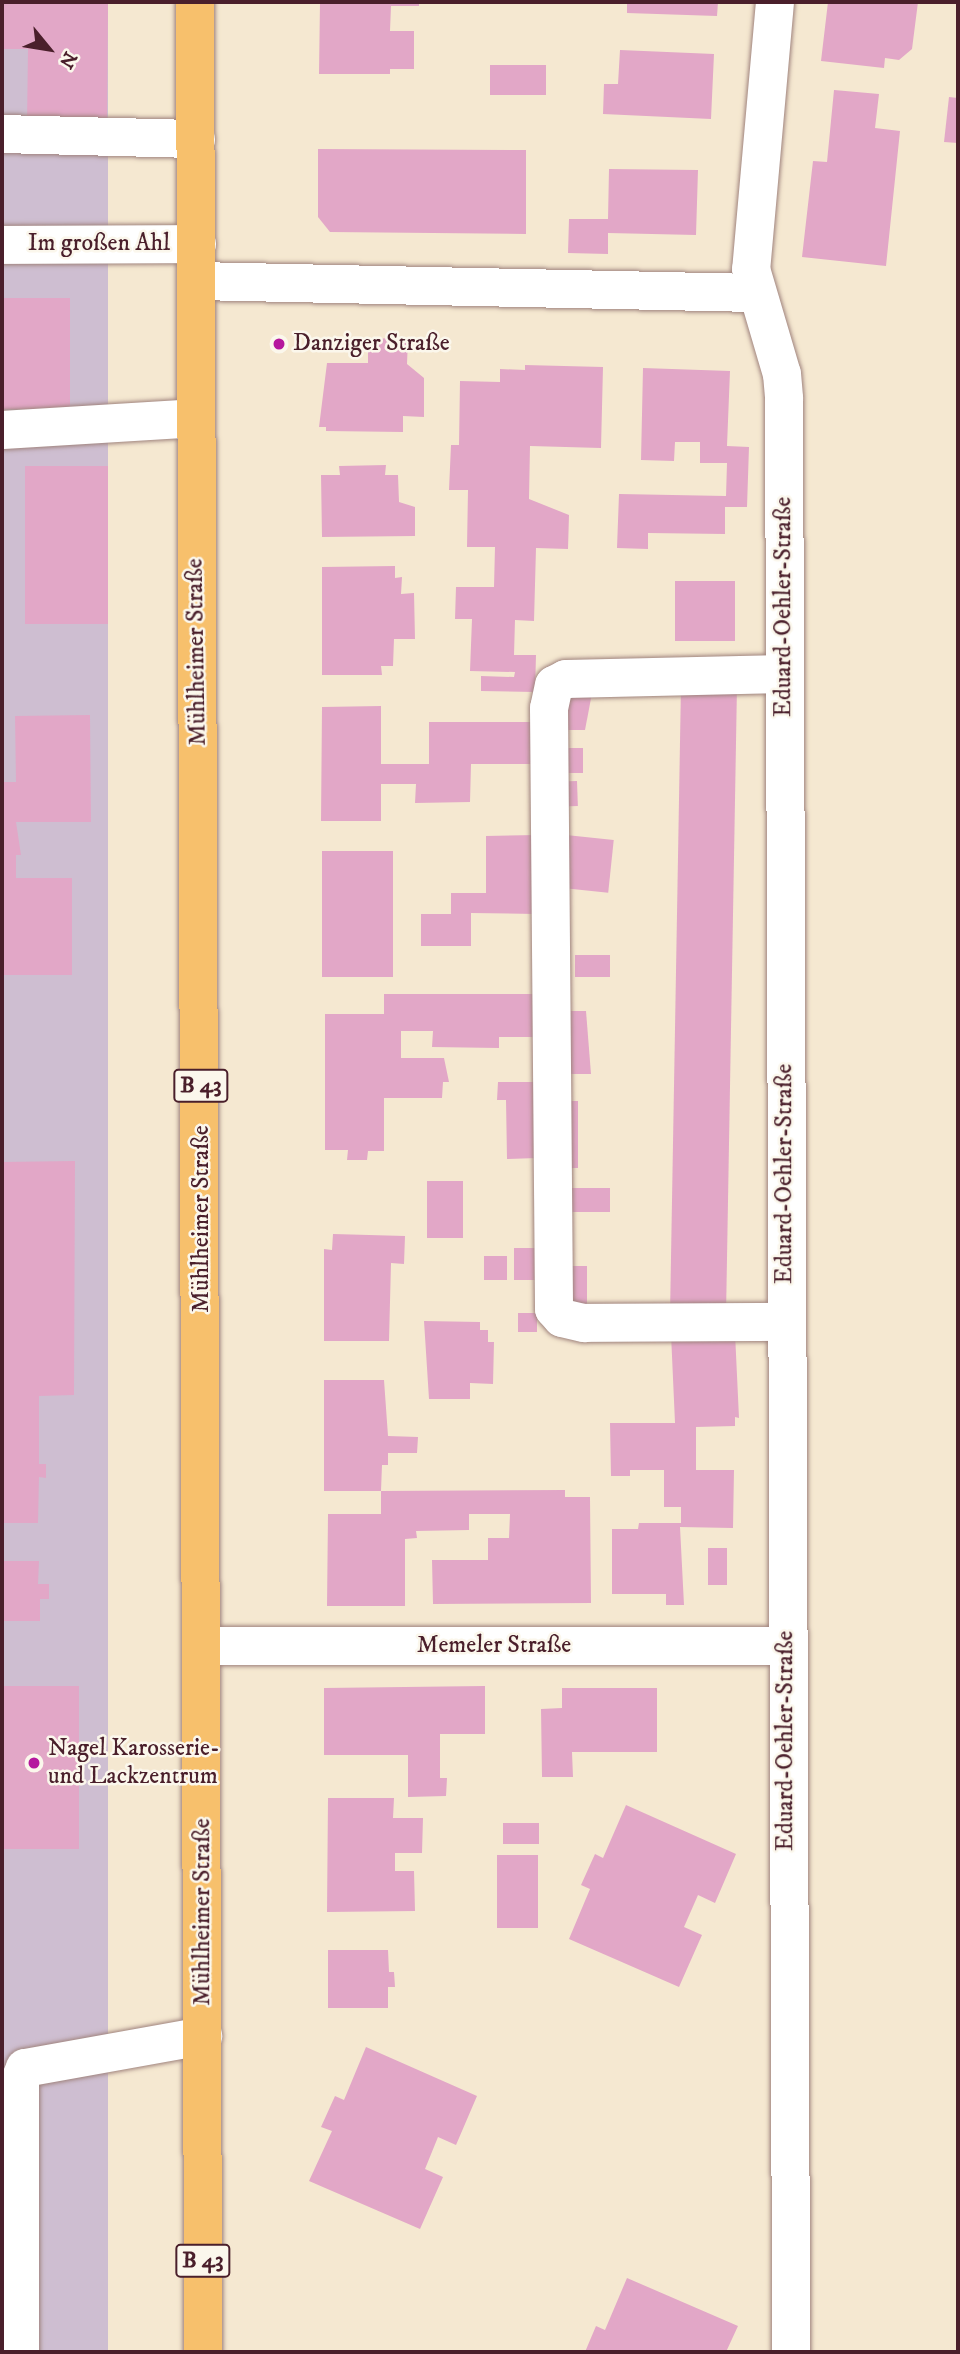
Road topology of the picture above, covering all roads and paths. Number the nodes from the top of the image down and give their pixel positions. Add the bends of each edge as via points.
1 (195, 2) edge
2 (775, 2) edge
3 (2, 134) edge
4 (196, 139) junction
5 (2, 245) edge
6 (196, 262) junction
7 (755, 293) junction
8 (196, 418) junction
9 (2, 430) edge
10 (784, 674) junction
11 (785, 1322) junction
12 (202, 1646) junction
13 (786, 1646) junction
14 (203, 2036) junction
15 (20, 2352) edge
16 (203, 2352) edge
17 (791, 2352) edge

1 - 4 main road, Mühlheimer Straße / B 43
2 - 7 street, Eduard-Oehler-Straße via 751,246
3 - 4 street
4 - 6 main road, Mühlheimer Straße / B 43
5 - 6 street, Im großen Ahl
6 - 7 street
6 - 8 main road, Mühlheimer Straße / B 43
7 - 10 street, Eduard-Oehler-Straße via 775,348 784,399
8 - 9 street
8 - 12 main road, Mühlheimer Straße / B 43
10 - 11 street, Eduard-Oehler-Straße
10 - 11 street via 579,677 554,685 549,708 554,1309 562,1318 584,1323
11 - 13 street, Eduard-Oehler-Straße
12 - 13 street, Memeler Straße
12 - 14 main road, Mühlheimer Straße / B 43
13 - 17 street, Eduard-Oehler-Straße
14 - 15 street via 25,2068 20,2080
14 - 16 main road, Mühlheimer Straße / B 43

